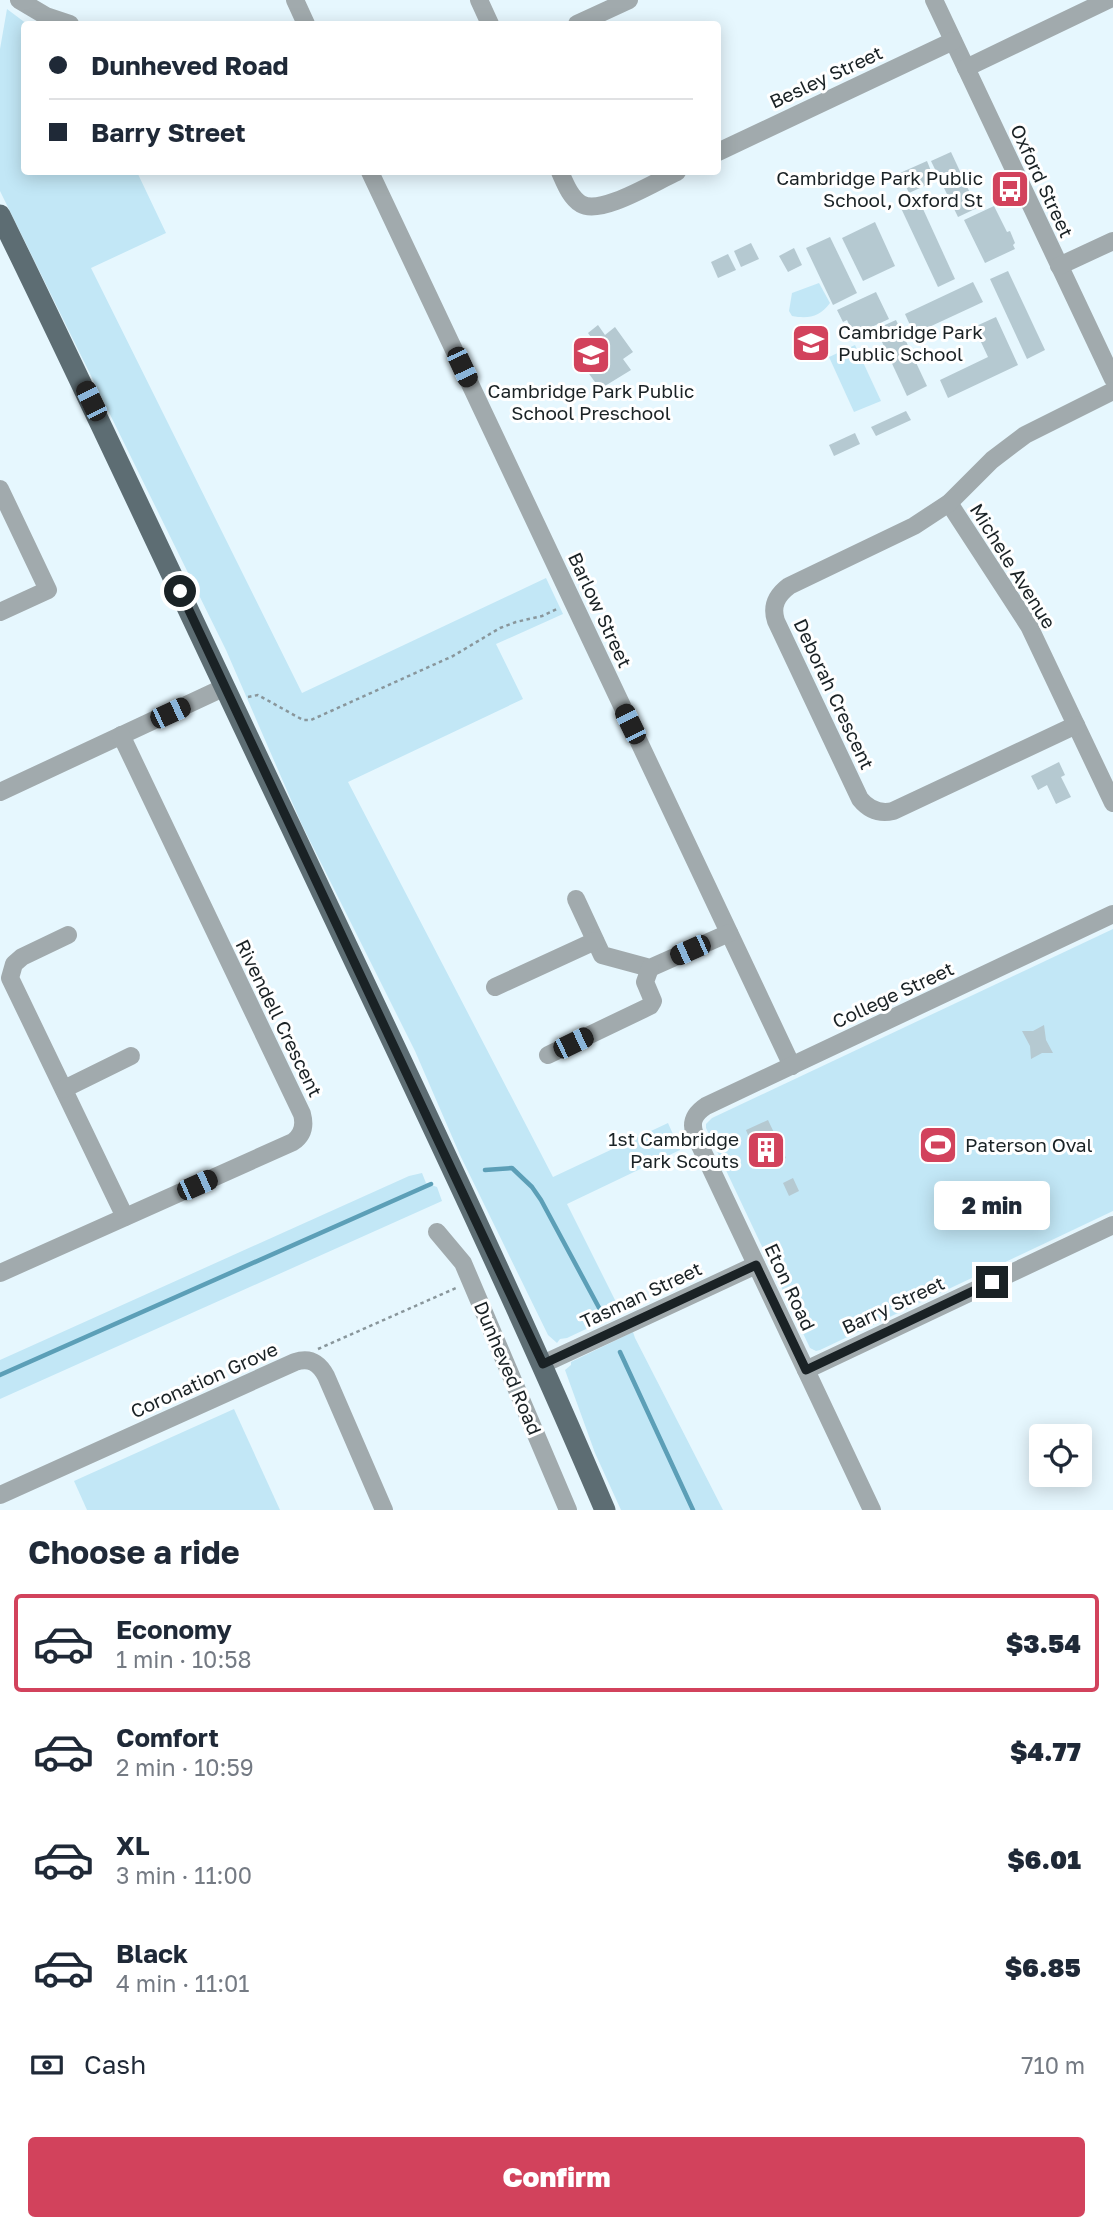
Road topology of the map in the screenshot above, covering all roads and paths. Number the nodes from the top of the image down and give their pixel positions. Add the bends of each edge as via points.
1 (19, 0) edge
2 (295, 0) edge
3 (479, 0) edge
4 (629, 0) edge
5 (934, 0) edge
6 (1108, 0) edge
7 (61, 21) edge
8 (305, 21) edge
9 (489, 21) edge
10 (584, 21) edge
11 (953, 41) junction
12 (966, 68) junction
13 (721, 151) edge
14 (371, 175) edge
15 (562, 175) edge
16 (671, 175) edge
17 (0, 215) edge
18 (1113, 241) edge
19 (1059, 266) junction
20 (1113, 379) edge
21 (1113, 391) edge
22 (0, 488) edge
23 (949, 503) junction
24 (572, 601) junction
25 (0, 612) edge
26 (225, 687) junction
27 (248, 697) dead end
28 (1076, 725) junction
29 (121, 735) junction
30 (0, 792) edge
31 (1113, 803) edge
32 (576, 899) dead end
33 (1113, 914) edge
34 (729, 933) junction
35 (68, 934) dead end
36 (595, 942) junction
37 (650, 968) junction
38 (495, 987) dead end
39 (548, 1055) dead end
40 (131, 1056) dead end
41 (792, 1066) junction
42 (64, 1089) junction
43 (694, 1118) joint
44 (125, 1217) junction
45 (1113, 1225) edge
46 (437, 1232) dead end
47 (756, 1265) junction
48 (0, 1273) edge
49 (464, 1285) dead end
50 (315, 1353) dead end
51 (543, 1364) junction
52 (806, 1370) junction
53 (0, 1495) edge
54 (384, 1510) edge
55 (568, 1510) edge
56 (605, 1510) edge
57 (872, 1510) edge

1 - 7 street
2 - 8 street
3 - 9 street
4 - 10 street
5 - 11 street, Oxford Street
6 - 12 street
11 - 12 street, Oxford Street
11 - 13 street, Besley Street
12 - 19 street, Oxford Street
14 - 24 street, Barlow Street
15 - 16 street via 573,196 592,208
17 - 26 main road, Dunheved Road
18 - 19 street
19 - 20 street, Oxford Street
21 - 23 street, Deborah Crescent via 1014,442
22 - 25 street via 48,590
23 - 28 street, Michele Avenue via 1024,618
23 - 28 street, Deborah Crescent via 892,538 789,586 774,606 776,621 860,799 871,809 889,812
24 - 27 path via 542,616 500,628 453,656 311,720 261,696
24 - 34 street, Barlow Street
26 - 29 street
26 - 51 main road, Dunheved Road
28 - 31 street, Michele Avenue
29 - 30 street
29 - 44 street, Rivendell Crescent via 304,1123 293,1142
32 - 36 street
33 - 41 street, College Street
34 - 37 street
34 - 41 street, Barlow Street
35 - 42 street via 22,957 10,978
36 - 37 street via 605,957
36 - 38 street
37 - 39 street via 645,982 653,1001 650,1006
40 - 42 street
41 - 43 street, College Street via 706,1107
42 - 44 street
43 - 47 street, Eton Road via 695,1135
44 - 48 street, Rivendell Crescent
45 - 52 street, Barry Street
46 - 55 street, Dunheved Road via 463,1263
47 - 51 street, Tasman Street
47 - 52 street, Eton Road
49 - 50 path
51 - 56 main road, Dunheved Road
52 - 57 street, Eton Road
53 - 54 street, Coronation Grove via 306,1360 320,1366 326,1376

